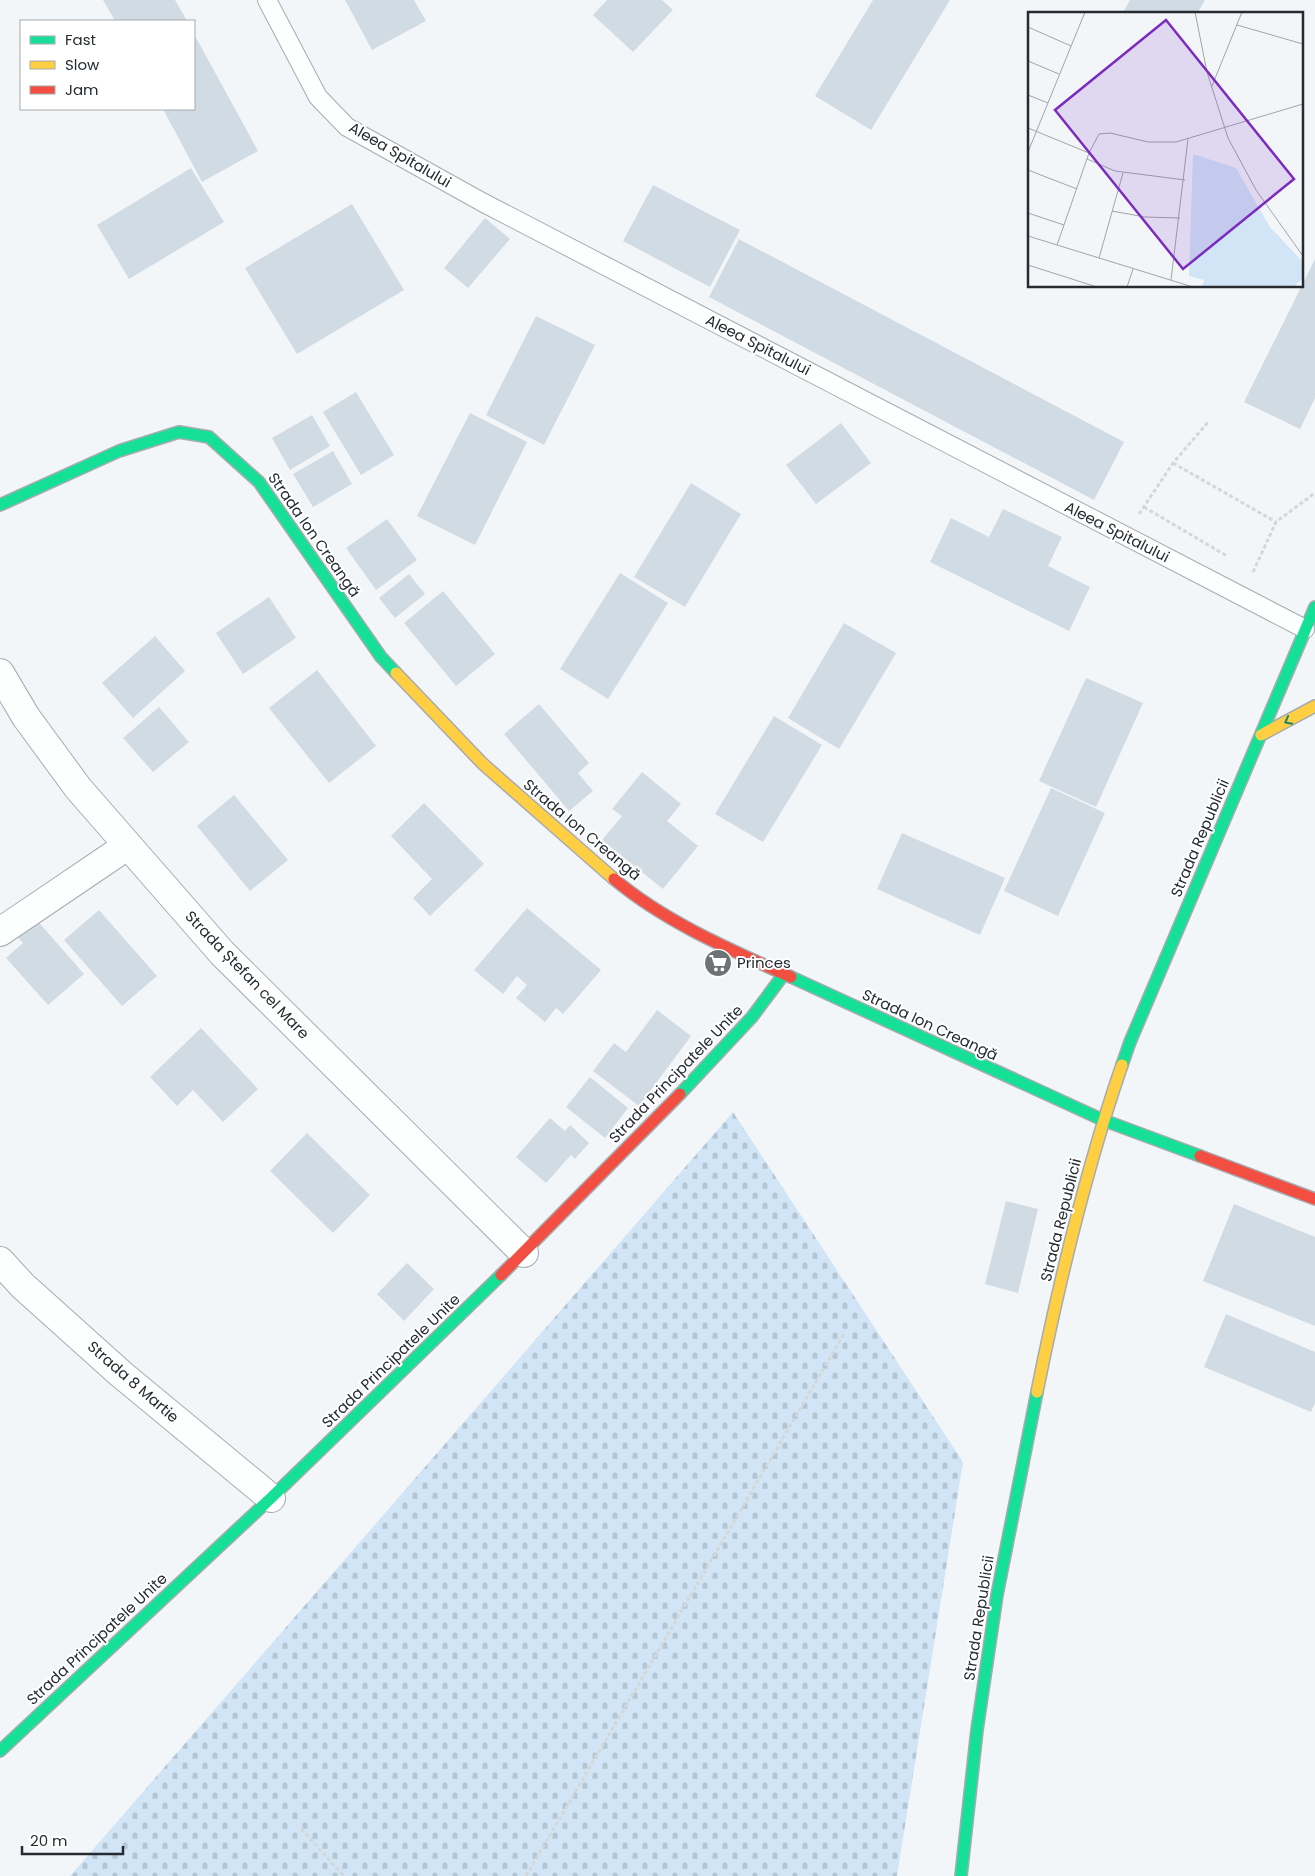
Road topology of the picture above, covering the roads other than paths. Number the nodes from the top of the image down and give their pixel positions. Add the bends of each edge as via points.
1 (267, 0) edge
2 (1, 502) edge
3 (1315, 607) edge
4 (1305, 629) junction
5 (0, 672) edge
6 (1315, 706) edge
7 (1261, 736) junction
8 (127, 846) junction
9 (0, 932) edge
10 (784, 974) junction
11 (1102, 1120) junction
12 (1315, 1199) edge
13 (524, 1252) junction
14 (0, 1261) edge
15 (271, 1498) junction
16 (0, 1751) edge
17 (962, 1876) edge

1 - 4 lane, Aleea Spitalului via 318,97 347,127 491,206
2 - 10 street, Strada Ion Creangă via 119,451 180,432 209,437 259,482 381,656 483,764 627,890 685,926
3 - 4 street, Strada Republicii
4 - 7 street, Strada Republicii
5 - 8 street, Strada Ștefan cel Mare via 32,725 78,788
6 -> 7 street
7 - 11 street, Strada Republicii via 1130,1042
8 - 9 street
8 - 13 street, Strada Ștefan cel Mare via 222,953
10 - 11 street, Strada Ion Creangă
10 - 13 street, Strada Principatele Unite via 718,1055
11 - 12 street, Strada Ion Creangă
11 - 17 street, Strada Republicii via 1080,1200 1039,1383 997,1595 977,1730
13 - 15 street, Strada Principatele Unite
14 - 15 street, Strada 8 Martie via 23,1286 122,1374
15 - 16 street, Strada Principatele Unite

